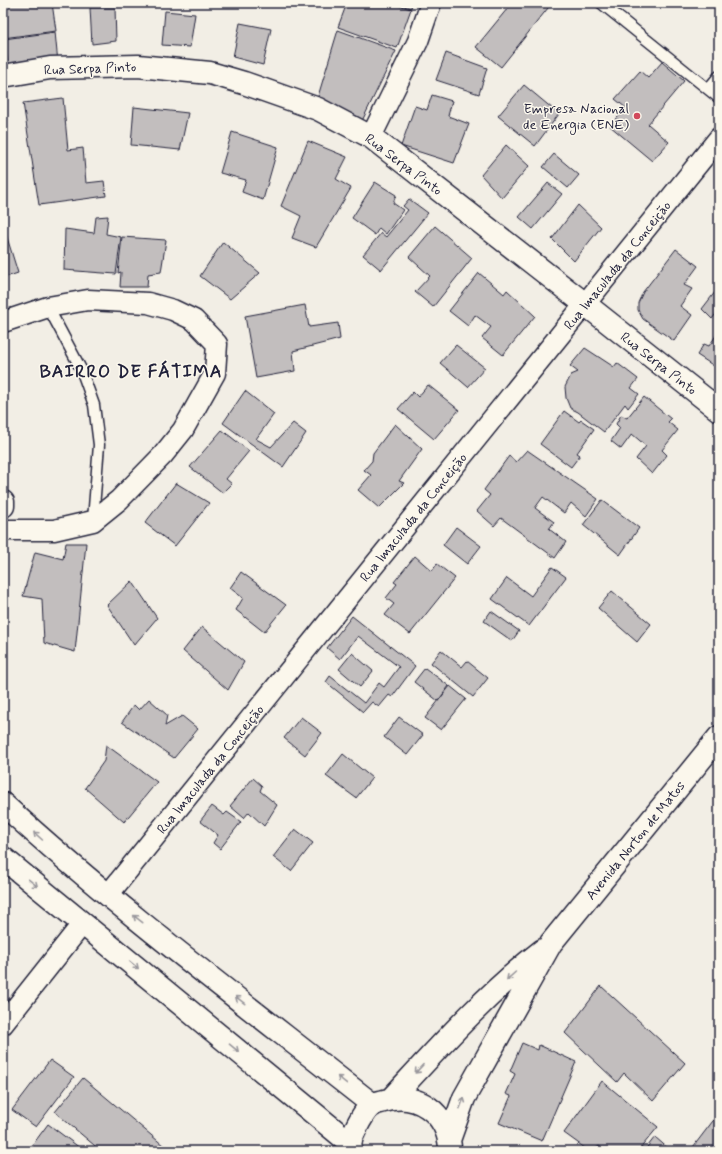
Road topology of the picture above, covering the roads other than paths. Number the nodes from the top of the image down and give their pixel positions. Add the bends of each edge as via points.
1 (430, 3) edge
2 (601, 3) edge
3 (3, 76) edge
4 (719, 76) edge
5 (708, 90) junction
6 (719, 98) edge
7 (371, 137) junction
8 (719, 138) edge
9 (585, 304) junction
10 (48, 307) junction
11 (3, 322) edge
12 (719, 410) edge
13 (3, 502) edge
14 (3, 506) edge
15 (93, 521) junction
16 (3, 530) edge
17 (719, 738) edge
18 (3, 804) edge
19 (3, 858) edge
20 (108, 896) junction
21 (83, 923) junction
22 (552, 943) junction
23 (3, 1024) edge
24 (382, 1102) junction
25 (449, 1146) edge
26 (350, 1147) edge

1 - 7 street via 418,41
2 - 5 lane
3 - 7 street, Rua Serpa Pinto via 50,68 138,66 210,73 318,109
4 - 5 lane
5 - 6 lane
7 - 9 street, Rua Serpa Pinto
8 - 9 street, Rua Imaculada da Conceição
9 - 12 street, Rua Serpa Pinto
9 - 20 street, Rua Imaculada da Conceição
10 - 11 street
10 - 15 lane via 81,369 94,405 99,445
10 - 15 street via 88,300 148,303 173,310 194,320 217,344 215,373 183,430 120,500
13 - 14 street
15 - 16 street via 54,530
17 - 22 street, Avenida Norton de Matos
20 -> 18 street
19 -> 21 street
24 -> 20 street
21 - 23 street
21 -> 26 street
22 -> 24 street, Avenida Norton de Matos via 480,1005
25 -> 22 street, Avenida Norton de Matos via 464,1098
24 - 25 street via 411,1099 429,1107 442,1121
24 - 26 street, Avenida Norton de Matos via 360,1120

